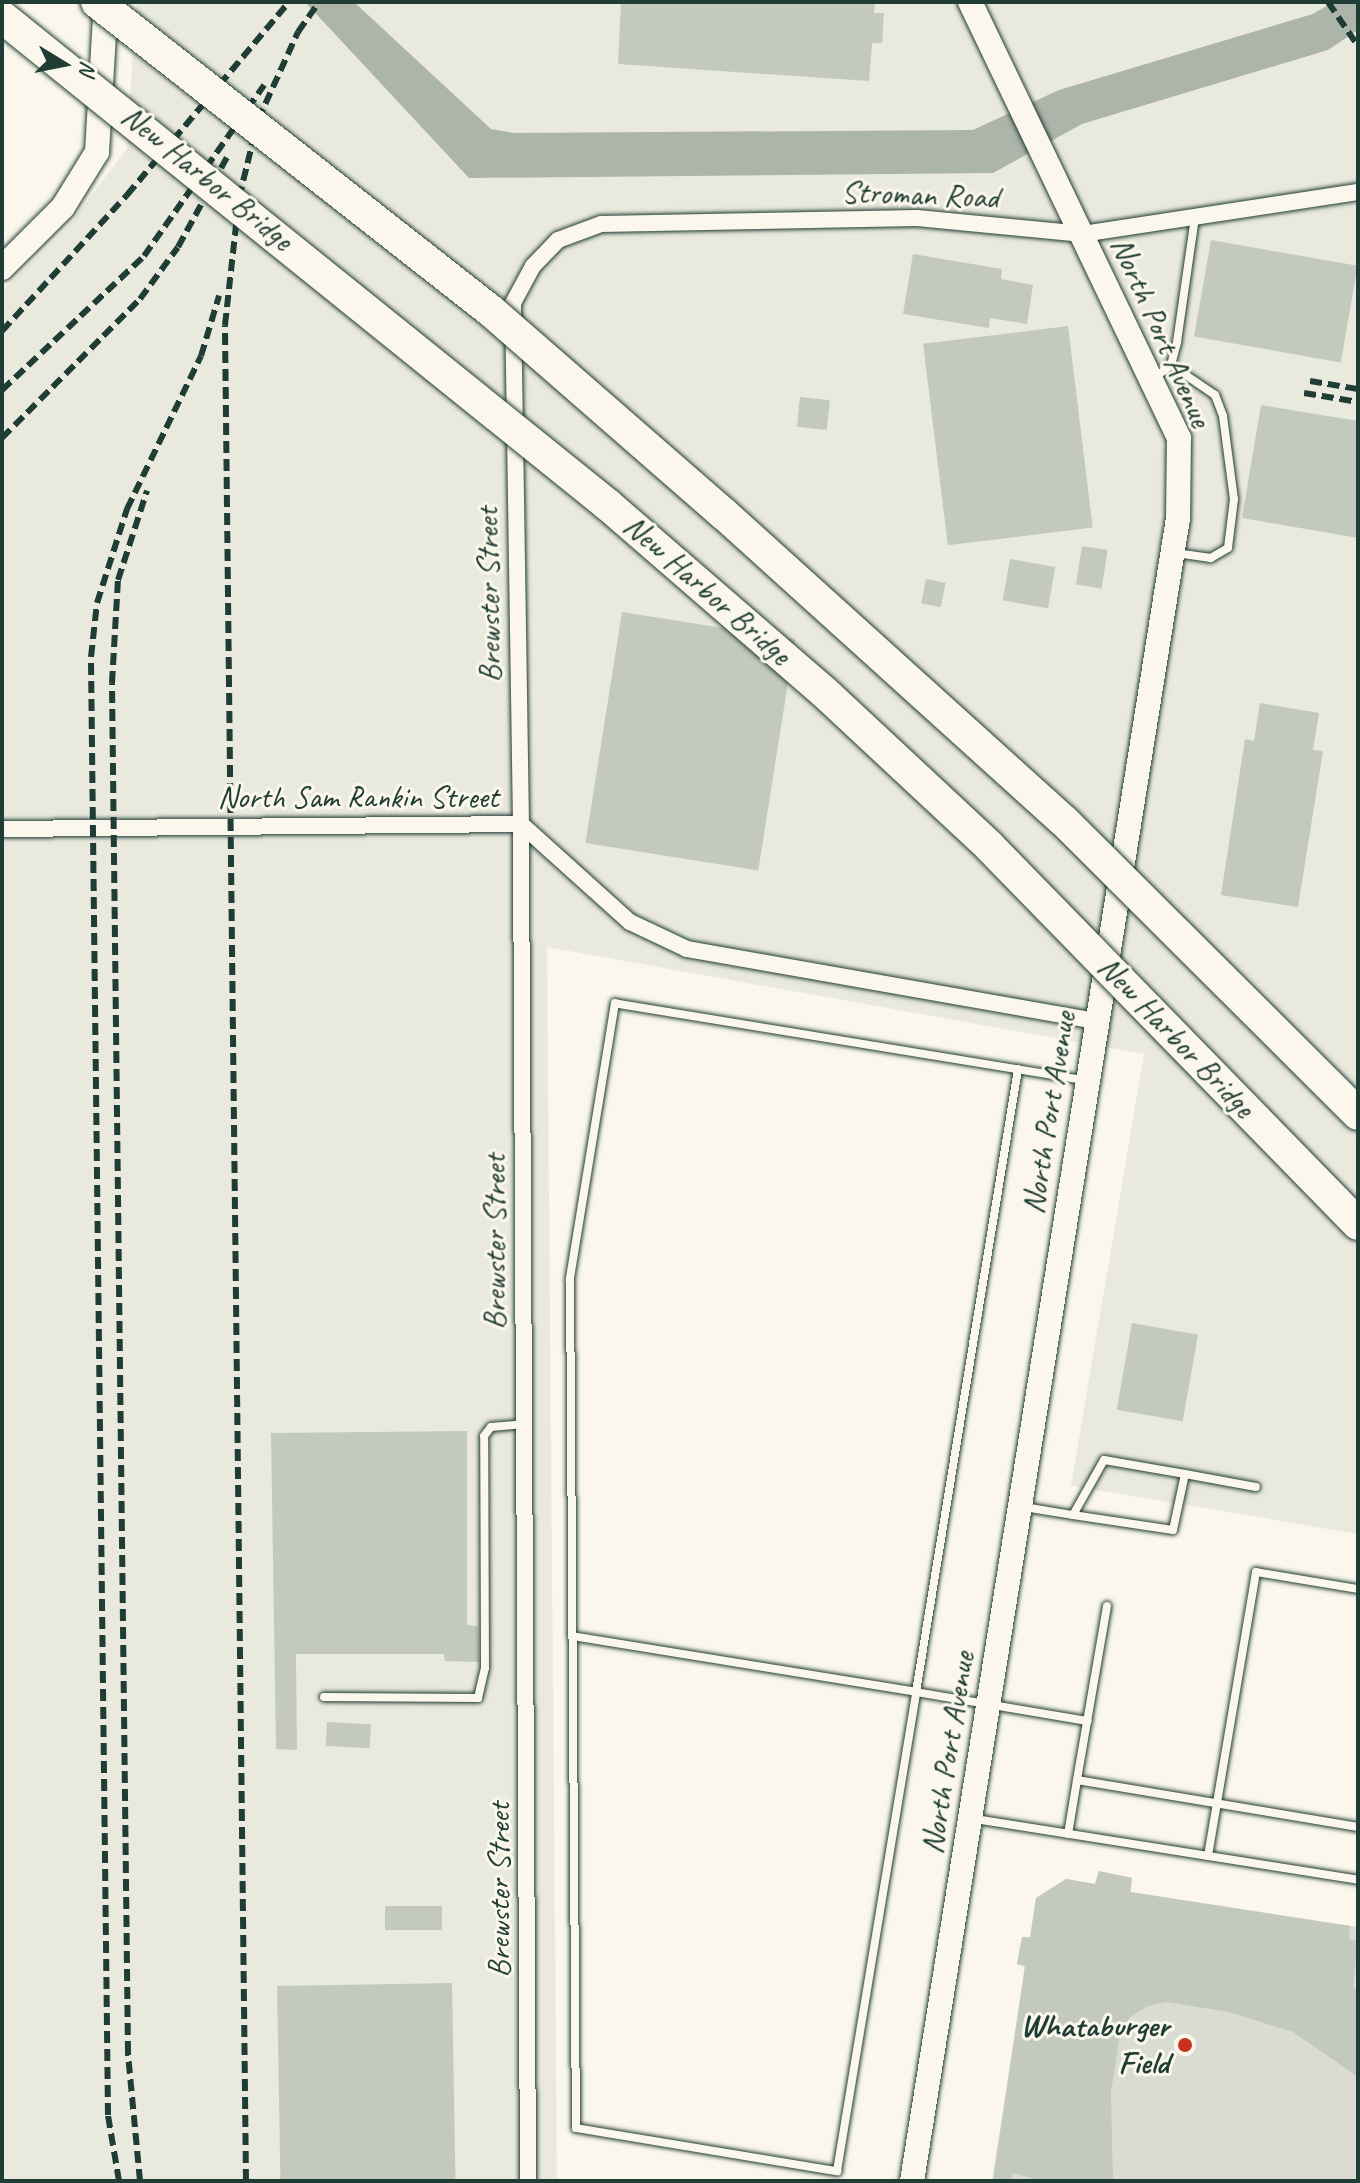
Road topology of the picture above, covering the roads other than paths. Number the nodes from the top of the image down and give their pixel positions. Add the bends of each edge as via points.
1 (97, 2) edge
2 (106, 2) edge
3 (970, 2) edge
4 (2, 17) edge
5 (1358, 192) edge
6 (1195, 217) junction
7 (1083, 234) junction
8 (2, 268) edge
9 (513, 303) joint
10 (1161, 372) junction
11 (1173, 553) junction
12 (521, 824) junction
13 (2, 829) edge
14 (1096, 1021) junction
15 (1018, 1069) junction
16 (1087, 1081) junction
17 (1358, 1114) edge
18 (1358, 1224) edge
19 (524, 1424) junction
20 (1185, 1474) junction
21 (1256, 1487) dead end
22 (1019, 1506) junction
23 (1073, 1515) junction
24 (1358, 1589) edge
25 (1107, 1606) dead end
26 (572, 1636) junction
27 (916, 1692) junction
28 (324, 1697) dead end
29 (988, 1704) junction
30 (1088, 1721) junction
31 (1077, 1780) junction
32 (1217, 1804) junction
33 (970, 1818) junction
34 (1358, 1827) edge
35 (1068, 1834) junction
36 (1208, 1856) junction
37 (1358, 1880) edge
38 (528, 2181) edge
39 (912, 2181) edge

1 - 17 highway, New Harbor Bridge, bridge via 491,311 724,514 1064,821
2 - 8 main road via 97,152 63,207
3 - 7 main road, North Port Avenue
4 - 18 highway, New Harbor Bridge, bridge via 596,495 823,691 989,846
5 - 6 street, Stroman Road
6 - 7 street, Stroman Road
6 - 10 lane
7 - 9 street, Stroman Road via 917,218 601,224 558,240 533,266
7 - 10 main road, North Port Avenue
9 - 12 street, Brewster Street
10 - 11 main road, North Port Avenue via 1179,438
10 - 11 lane via 1215,395 1223,416 1234,499 1228,548 1211,558
11 - 14 main road, North Port Avenue
12 - 13 street, North Sam Rankin Street
12 - 14 street, North Sam Rankin Street via 630,922 687,949
12 - 19 street, Brewster Street
14 - 16 main road, North Port Avenue
15 - 16 lane
15 - 26 lane via 615,1003 570,1279
15 - 27 lane
16 - 22 main road, North Port Avenue
19 - 28 lane via 491,1427 484,1436 485,1668 478,1698
19 - 38 street, Brewster Street
20 - 21 lane
20 - 23 lane via 1104,1460
20 - 23 lane via 1173,1530
22 - 23 lane
22 - 29 main road, North Port Avenue
24 - 32 lane via 1256,1572
25 - 30 lane
26 - 27 lane
26 - 27 lane via 576,2128 837,2171
27 - 29 lane
29 - 30 lane
29 - 33 main road, North Port Avenue
30 - 31 lane
31 - 32 lane
31 - 35 lane
32 - 34 lane
32 - 36 lane
33 - 35 lane
33 - 39 main road, North Port Avenue
35 - 36 lane
36 - 37 lane

